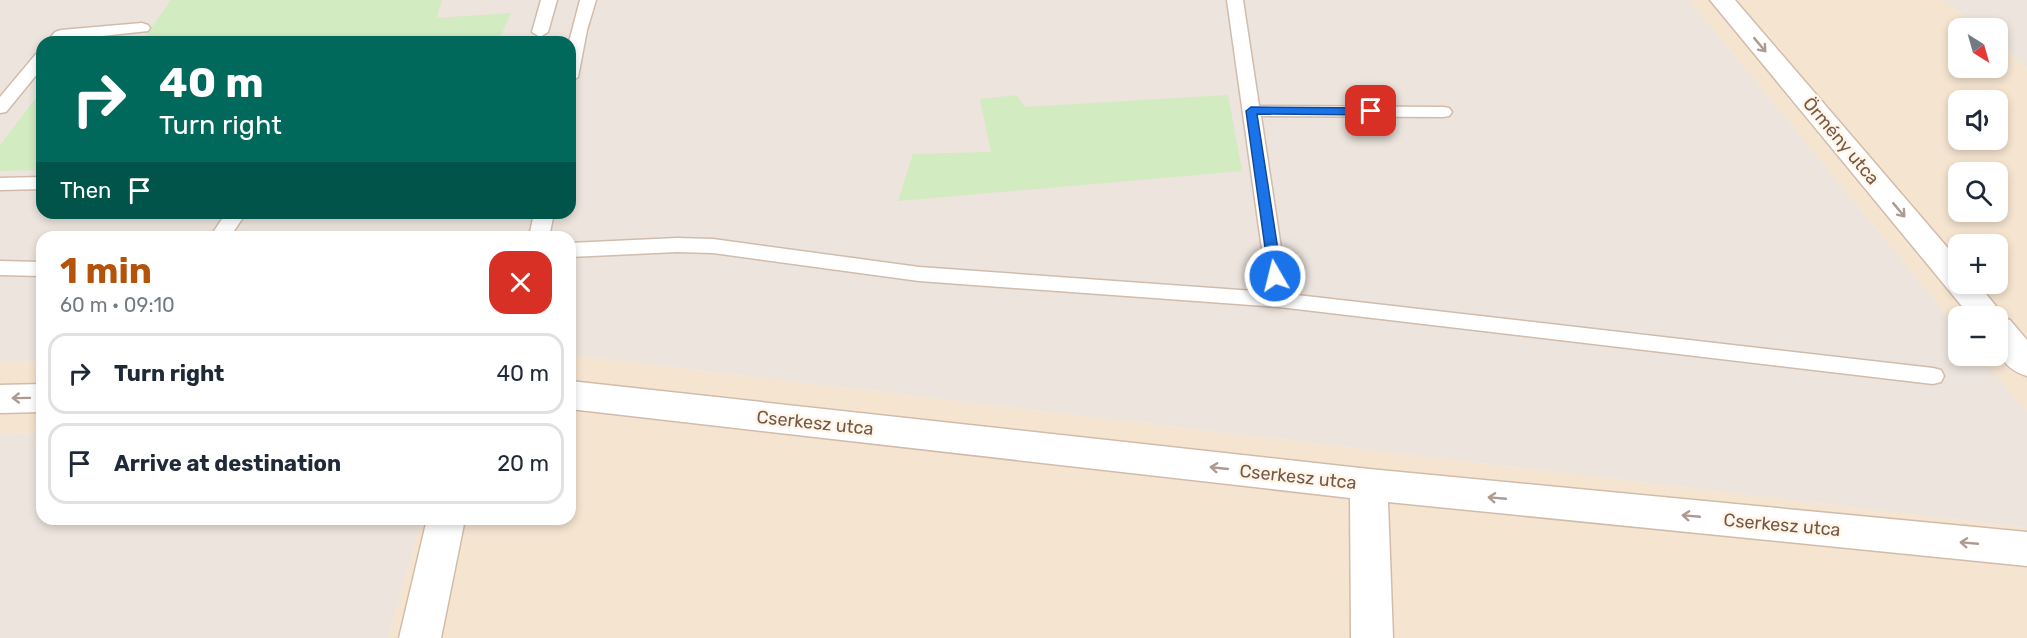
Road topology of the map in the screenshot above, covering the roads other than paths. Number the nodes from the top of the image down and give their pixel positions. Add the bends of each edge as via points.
1 (549, 0) edge
2 (588, 0) edge
3 (1235, 0) edge
4 (1722, 0) edge
5 (142, 28) dead end
6 (540, 32) dead end
7 (60, 36) edge
8 (576, 46) edge
9 (36, 64) edge
10 (0, 108) edge
11 (1251, 111) junction
12 (1443, 112) dead end
13 (36, 183) edge
14 (0, 184) edge
15 (576, 250) edge
16 (0, 268) edge
17 (36, 269) edge
18 (1948, 269) edge
19 (1969, 294) edge
20 (1279, 300) junction
21 (1980, 306) edge
22 (2008, 341) edge
23 (2027, 363) edge
24 (1933, 376) dead end
25 (576, 396) edge
26 (36, 398) edge
27 (0, 399) edge
28 (1369, 485) junction
29 (445, 525) edge
30 (2027, 549) edge
31 (420, 638) edge
32 (1372, 638) edge

1 - 6 lane
2 - 8 lane
3 - 11 lane
4 -> 18 street, Örmény utca
5 - 7 lane
9 - 10 lane
11 - 12 lane
11 - 20 lane
13 - 14 lane
15 - 20 lane via 713,246 919,274
16 - 17 lane
19 - 21 street, Örmény utca
20 - 24 lane
22 - 23 street
28 -> 25 street, Cserkesz utca
26 -> 27 street
30 -> 28 street, Cserkesz utca
28 - 32 street
29 - 31 street

